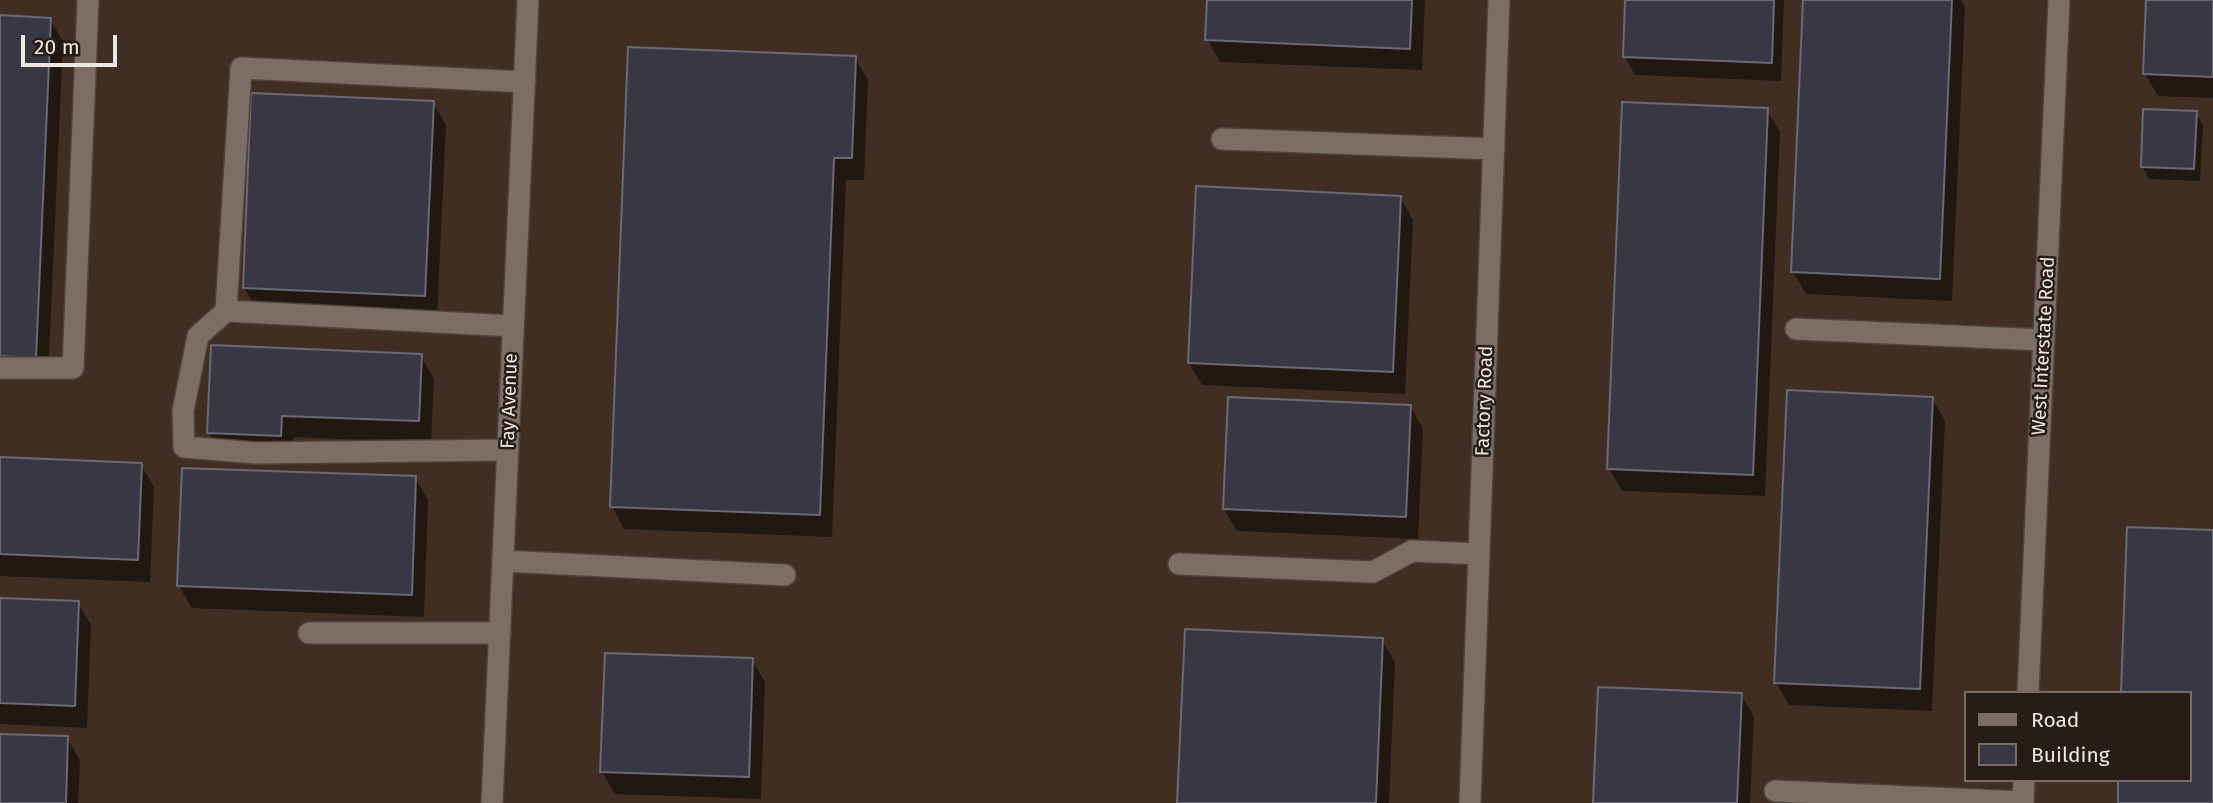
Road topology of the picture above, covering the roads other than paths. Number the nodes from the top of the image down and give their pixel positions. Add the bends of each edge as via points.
1 (88, 0) edge
2 (528, 0) edge
3 (1499, 0) edge
4 (2059, 0) edge
5 (525, 82) junction
6 (1222, 139) dead end
7 (1494, 149) junction
8 (226, 311) junction
9 (513, 326) junction
10 (1796, 329) dead end
11 (2044, 340) junction
12 (0, 368) edge
13 (508, 450) junction
14 (1479, 554) junction
15 (503, 561) junction
16 (1179, 564) dead end
17 (785, 575) dead end
18 (309, 633) dead end
19 (500, 633) junction
20 (2028, 691) edge
21 (2024, 782) edge
22 (1775, 792) dead end
23 (492, 803) edge
24 (1470, 803) edge
25 (2023, 803) edge

1 - 12 street via 73,368
2 - 5 street, Fay Avenue
3 - 7 street, Factory Road
4 - 11 street, West Interstate Road
5 - 8 street via 241,68
5 - 9 street, Fay Avenue
6 - 7 street
7 - 14 street, Factory Road
8 - 9 street
8 - 13 street via 198,336 183,411 184,447 256,453
9 - 13 street, Fay Avenue
10 - 11 street
11 - 20 street, West Interstate Road
13 - 15 street, Fay Avenue
14 - 16 street via 1412,551 1373,572
14 - 24 street, Factory Road
15 - 17 street
15 - 19 street, Fay Avenue
18 - 19 street
19 - 23 street, Fay Avenue
21 - 25 street
22 - 25 street

